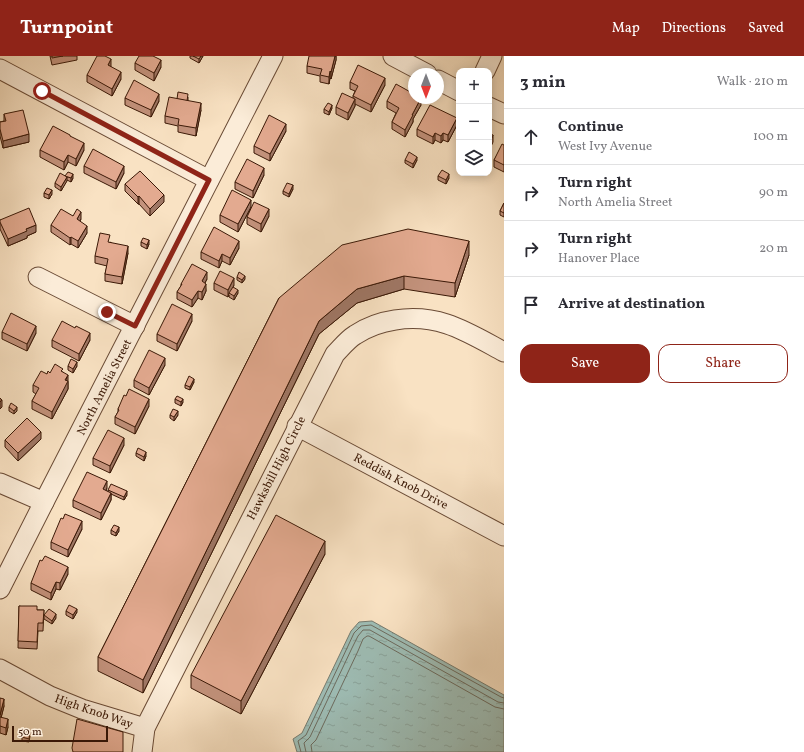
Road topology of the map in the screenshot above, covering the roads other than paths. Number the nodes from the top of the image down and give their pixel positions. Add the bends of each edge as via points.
1 (7, 56) edge
2 (273, 56) edge
3 (393, 56) edge
4 (492, 56) edge
5 (416, 68) edge
6 (486, 68) edge
7 (0, 69) edge
8 (444, 83) edge
9 (456, 89) edge
10 (492, 108) edge
11 (504, 114) edge
12 (209, 180) junction
13 (38, 277) dead end
14 (135, 326) junction
15 (504, 352) edge
16 (297, 426) junction
17 (0, 483) edge
18 (44, 502) junction
19 (504, 536) edge
20 (0, 589) edge
21 (0, 669) edge
22 (145, 728) junction
23 (142, 752) edge

1 - 7 street
2 - 12 street, North Amelia Street
3 - 5 street
4 - 6 street
7 - 12 street
8 - 9 street
10 - 11 street
12 - 14 street, North Amelia Street
13 - 14 street
14 - 18 street, North Amelia Street
15 - 16 street, Hawksbill High Circle via 462,330 437,321 411,318 381,322 354,335 335,354
16 - 19 street, Reddish Knob Drive
16 - 22 street, Hawksbill High Circle
17 - 18 street
18 - 20 street, North Amelia Street
21 - 22 street, High Knob Way via 50,696 82,709
22 - 23 street, Hawksbill High Circle

